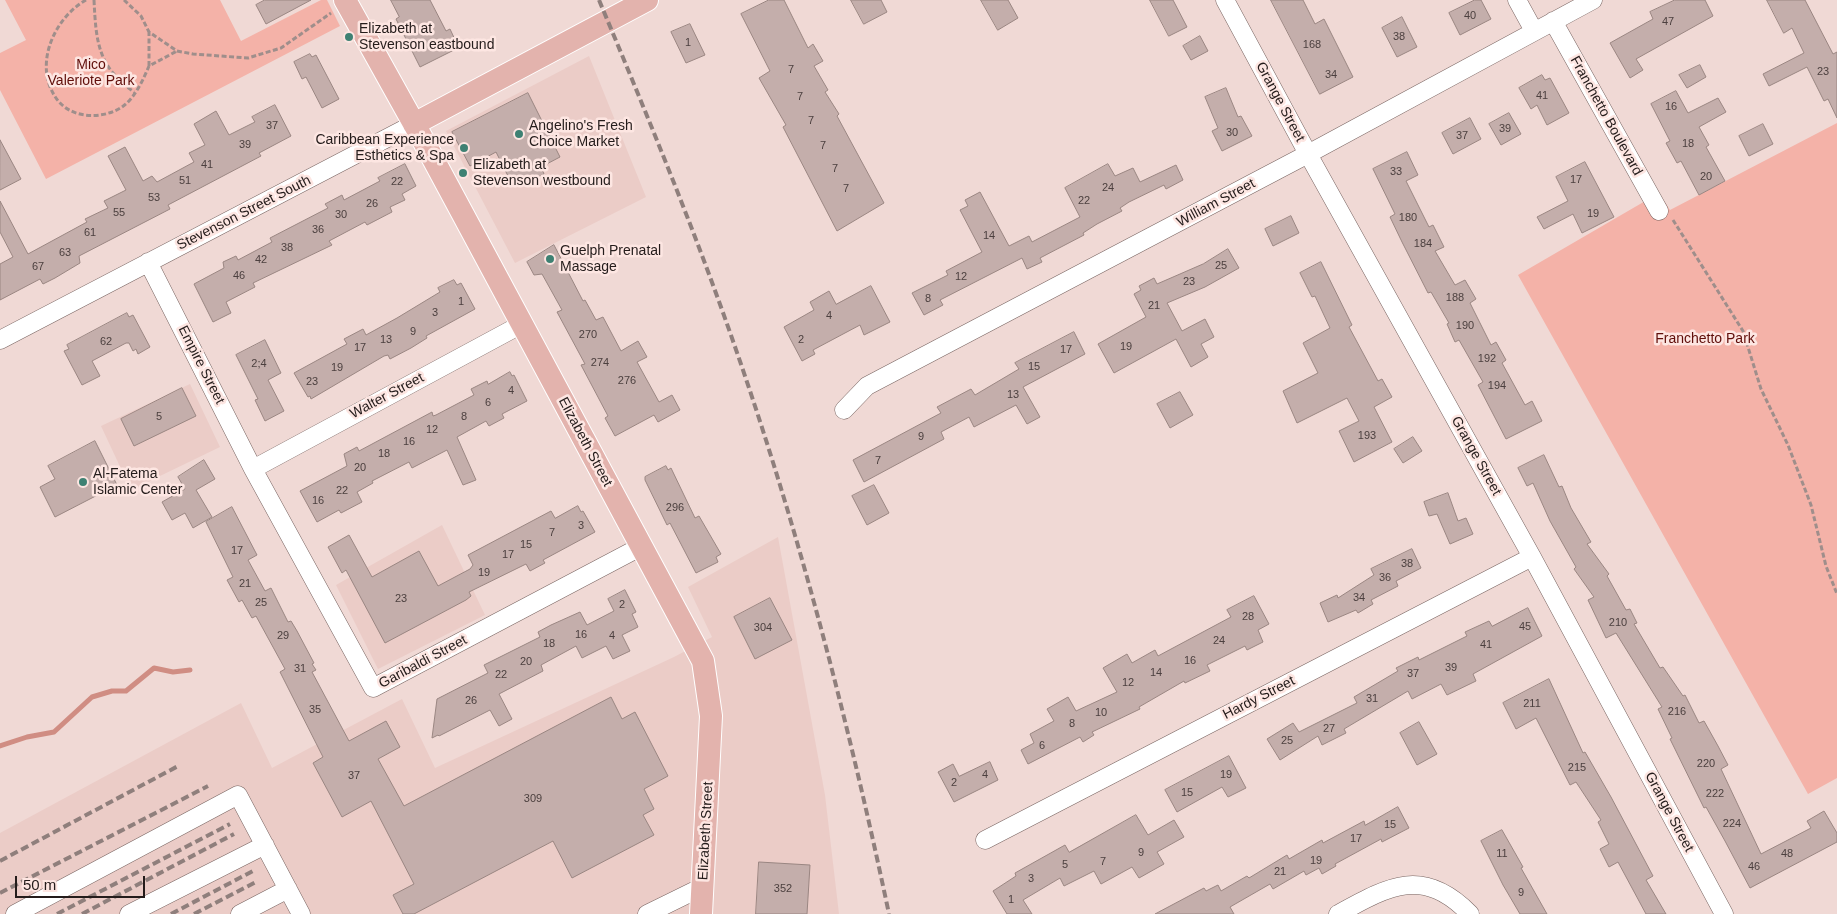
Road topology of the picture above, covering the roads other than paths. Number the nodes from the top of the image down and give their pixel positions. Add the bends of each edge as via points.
1 (647, 0) edge
2 (1225, 0) edge
3 (1517, 0) edge
4 (1593, 0) edge
5 (346, 2) edge
6 (1571, 5) edge
7 (1553, 21) junction
8 (1534, 31) junction
9 (414, 124) junction
10 (1308, 154) junction
11 (1659, 211) road end
12 (148, 262) junction
13 (522, 324) junction
14 (2, 334) edge
15 (844, 410) dead end
16 (253, 468) junction
17 (642, 546) junction
18 (1532, 556) junction
19 (986, 840) dead end
20 (264, 845) junction
21 (702, 887) junction
22 (288, 889) junction
23 (15, 914) edge
24 (129, 914) edge
25 (240, 914) edge
26 (301, 914) edge
27 (647, 914) edge
28 (701, 914) edge
29 (1338, 914) edge
30 (1470, 914) edge
31 (1724, 914) edge

1 - 9 main road, Stevenson Street South
2 - 10 street, Grange Street
3 - 8 street
4 - 6 street, William Street
5 - 9 main road, Elizabeth Street
6 - 7 street, William Street
7 - 8 street, William Street
7 - 11 street, Franchetto Boulevard
8 - 10 street, William Street
9 - 12 street, Stevenson Street South
9 - 13 main road, Elizabeth Street
10 - 15 street, William Street via 867,386
10 - 18 street, Grange Street
12 - 14 street, Stevenson Street South
12 - 16 street, Empire Street
13 - 16 street, Walter Street
13 - 17 main road, Elizabeth Street
16 - 17 street, Garibaldi Street via 373,688
17 - 21 main road, Elizabeth Street via 703,661 711,716
18 - 19 street, Hardy Street
18 - 31 street, Grange Street
20 - 22 street
20 - 23 street via 238,795
20 - 24 street
21 - 27 street
21 - 28 main road, Elizabeth Street
22 - 25 street
22 - 26 street
29 - 30 street via 1377,893 1405,885 1431,886 1455,899

